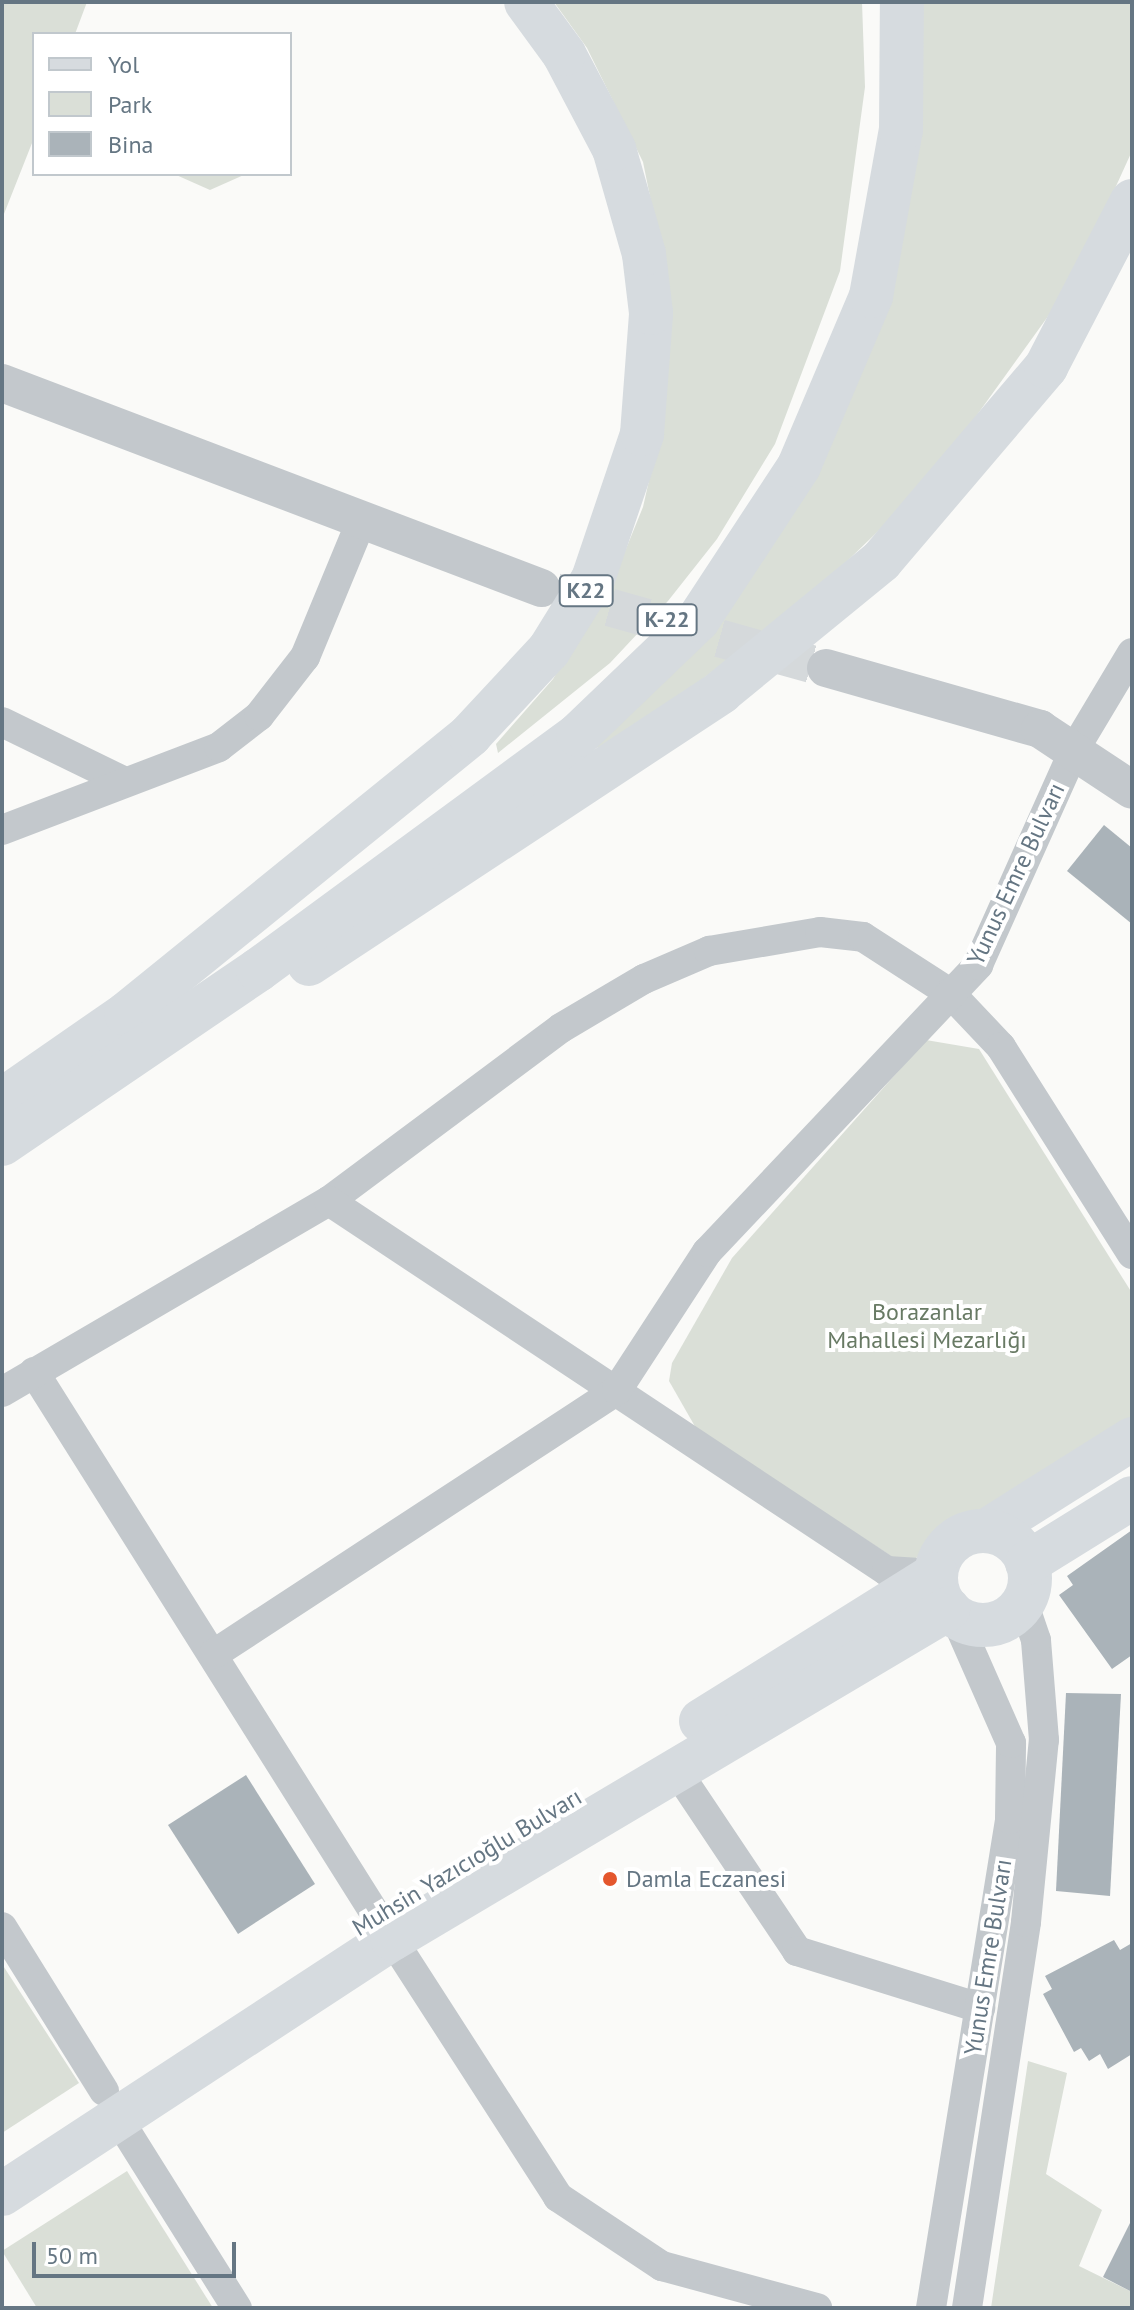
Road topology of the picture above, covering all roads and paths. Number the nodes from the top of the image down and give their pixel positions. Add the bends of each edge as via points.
1 (526, 2) edge
2 (879, 2) edge
3 (902, 2) edge
4 (1132, 201) edge
5 (2, 383) edge
6 (360, 524) junction
7 (541, 588) tunnel mouth
8 (1132, 653) edge
9 (826, 668) tunnel mouth
10 (2, 722) edge
11 (1074, 750) junction
12 (125, 782) junction
13 (1132, 790) edge
14 (2, 830) edge
15 (950, 993) junction
16 (126, 1014) junction
17 (177, 1026) junction
18 (2, 1100) edge
19 (2, 1144) edge
20 (329, 1201) junction
21 (1132, 1254) edge
22 (34, 1372) junction
23 (617, 1390) junction
24 (2, 1392) edge
25 (1132, 1439) edge
26 (1132, 1498) edge
27 (986, 1531) junction
28 (1025, 1582) junction
29 (947, 1600) junction
30 (214, 1654) junction
31 (676, 1770) junction
32 (2, 1927) edge
33 (384, 1927) junction
34 (980, 2008) junction
35 (111, 2104) junction
36 (2, 2157) edge
37 (2, 2194) edge
38 (237, 2308) edge
39 (817, 2308) edge
40 (931, 2308) edge
41 (967, 2308) edge

1 - 16 main road, K22 via 593,103 644,254 648,379 614,532 573,614 512,696
2 - 16 main road, K-22 via 872,190 846,301 791,438 694,591 600,685 489,774 209,972
3 - 17 main road, K-22 via 901,130 871,296 829,408 733,575 660,662 578,735
4 - 17 main road via 1046,367 881,561 803,632 405,906 264,991
5 - 6 street
6 - 7 street
6 - 12 street via 285,690 219,747
8 - 11 street, Yunus Emre Bulvarı
9 - 11 street via 1040,729
10 - 12 street
11 - 13 street
11 - 15 street, Yunus Emre Bulvarı via 978,965
12 - 14 street
15 - 20 street via 863,937 820,932 709,951 561,1028
15 - 21 street via 1001,1047
15 - 23 street, Yunus Emre Bulvarı via 707,1252
16 - 18 main road
17 - 19 main road
20 - 22 street
20 - 23 street
22 - 24 street
22 - 30 street
23 - 29 street via 887,1571
23 - 30 street
25 - 27 main road
26 - 28 main road
27 - 28 main road via 1011,1541
27 - 29 main road via 947,1548
28 - 29 main road via 992,1624
28 - 41 street via 1044,1740 1026,1922
29 - 31 main road
29 - 33 main road, Muhsin Yazıcıoğlu Bulvarı
29 - 34 street, Yunus Emre Bulvarı via 1011,1743 1010,1819
30 - 33 street
31 - 33 main road
31 - 34 street via 797,1951
32 - 35 street
33 - 35 main road, Muhsin Yazıcıoğlu Bulvarı
33 - 39 street via 558,2197 662,2266
34 - 40 street, Yunus Emre Bulvarı
35 - 36 main road, Muhsin Yazıcıoğlu Bulvarı
35 - 37 main road
35 - 38 street

